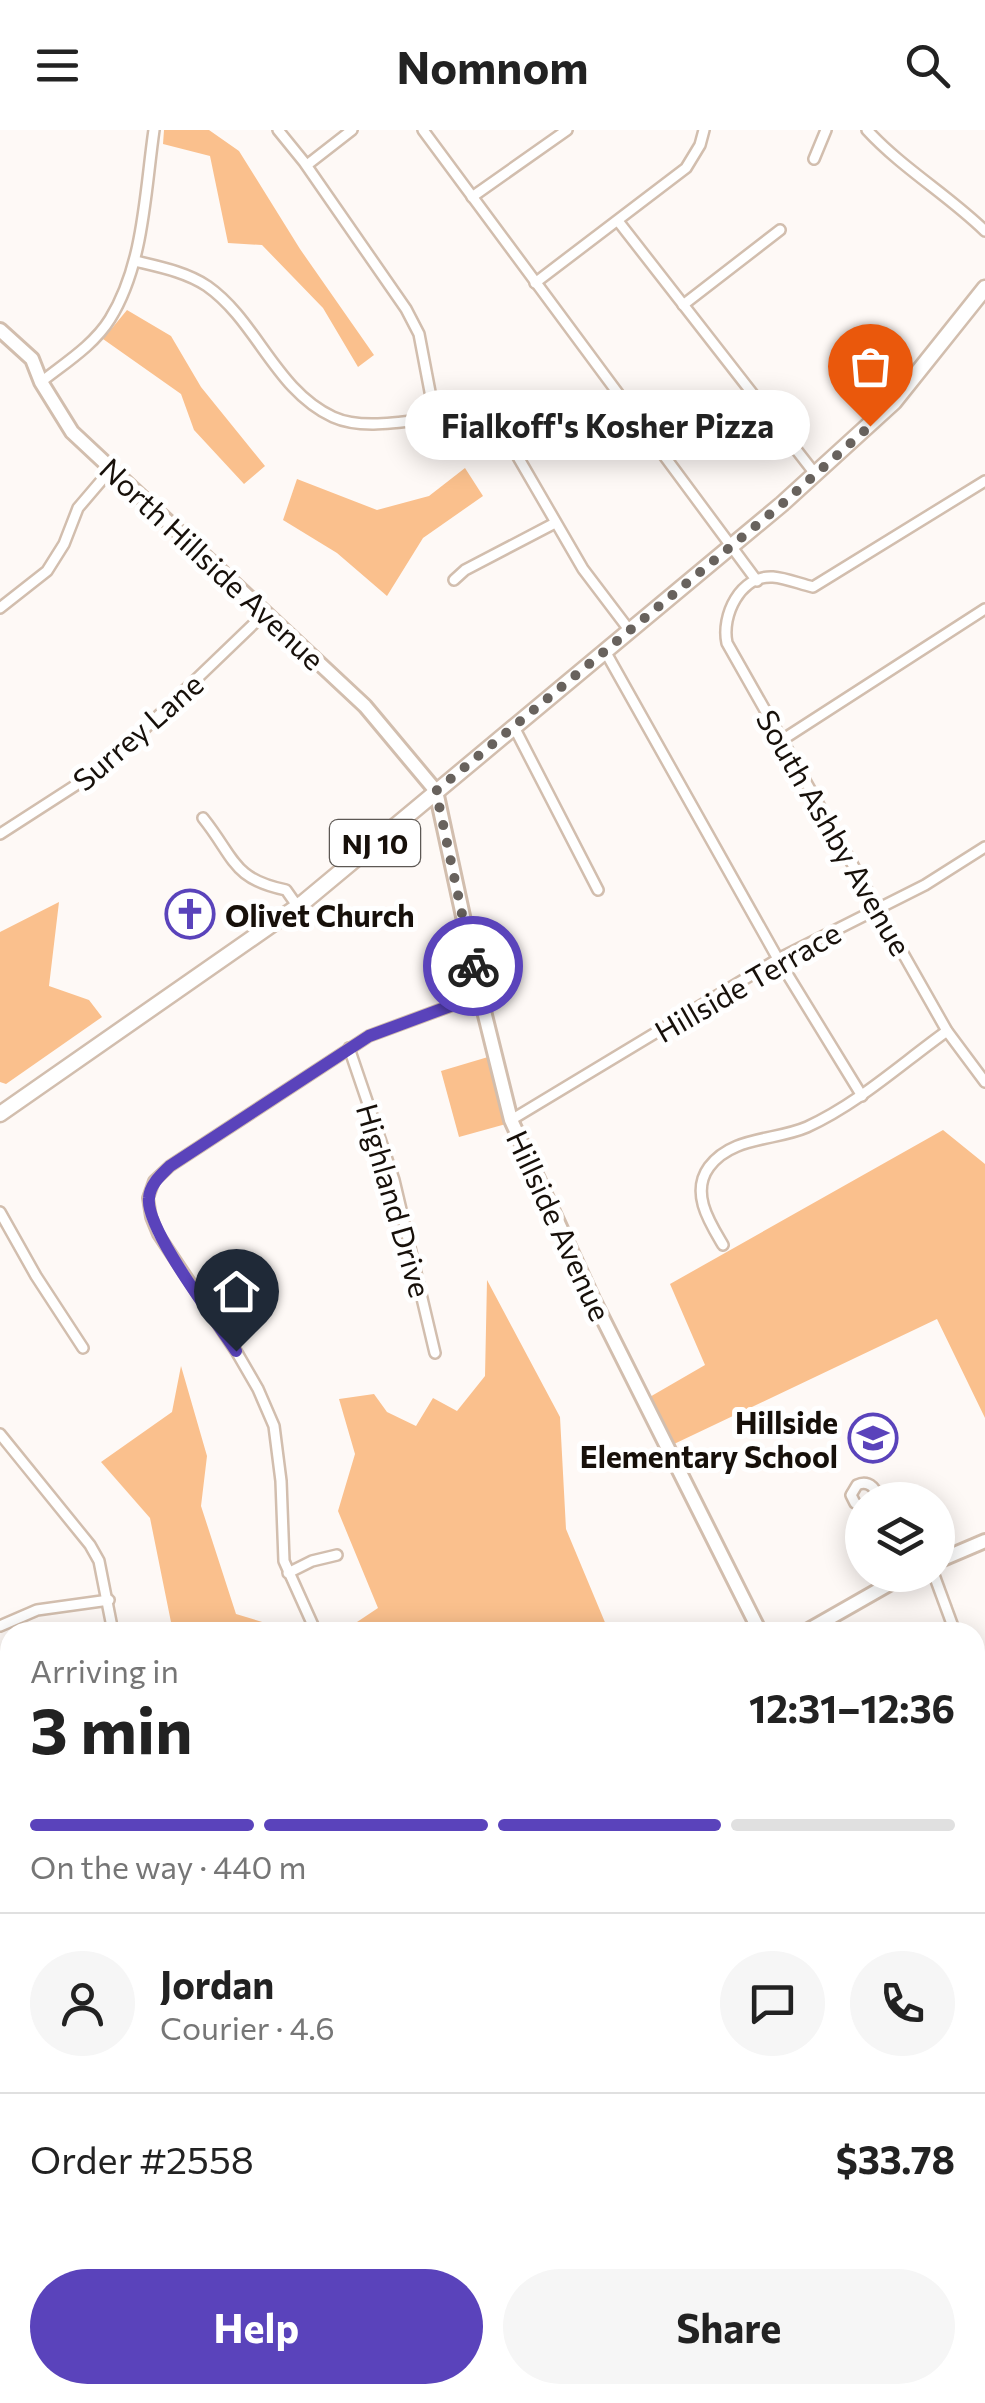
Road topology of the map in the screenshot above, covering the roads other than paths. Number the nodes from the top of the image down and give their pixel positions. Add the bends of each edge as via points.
1 (154, 130) edge
2 (278, 130) edge
3 (352, 130) edge
4 (423, 130) edge
5 (566, 130) edge
6 (704, 130) edge
7 (826, 130) edge
8 (867, 130) edge
9 (814, 159) dead end
10 (306, 165) junction
11 (472, 197) junction
12 (618, 222) junction
13 (780, 230) dead end
14 (985, 231) edge
15 (135, 261) junction
16 (534, 283) junction
17 (985, 288) edge
18 (683, 305) junction
19 (0, 330) edge
20 (41, 382) junction
21 (436, 418) junction
22 (113, 467) junction
23 (816, 475) junction
24 (985, 481) edge
25 (556, 523) junction
26 (730, 548) junction
27 (454, 580) dead end
28 (757, 581) junction
29 (0, 608) edge
30 (985, 609) edge
31 (264, 614) junction
32 (630, 630) junction
33 (605, 651) junction
34 (514, 727) junction
35 (782, 740) junction
36 (436, 791) junction
37 (203, 818) dead end
38 (0, 834) edge
39 (985, 847) edge
40 (598, 890) dead end
41 (298, 906) junction
42 (878, 908) junction
43 (778, 959) junction
44 (480, 995) junction
45 (947, 1031) junction
46 (349, 1048) junction
47 (985, 1082) edge
48 (862, 1096) junction
49 (0, 1114) edge
50 (512, 1120) junction
51 (0, 1212) edge
52 (723, 1246) dead end
53 (83, 1348) dead end
54 (435, 1353) dead end
55 (0, 1434) edge
56 (985, 1541) edge
57 (955, 1554) edge
58 (337, 1555) dead end
59 (288, 1572) junction
60 (875, 1592) edge
61 (940, 1592) edge
62 (108, 1600) junction
63 (9, 1622) edge
64 (111, 1622) edge
65 (311, 1622) edge
66 (755, 1622) edge
67 (823, 1622) edge
68 (950, 1622) edge

1 - 15 street
2 - 10 street
3 - 10 street
4 - 11 street
5 - 11 street
6 - 12 street via 686,168
7 - 9 street
8 - 14 street
10 - 21 street via 420,334
11 - 16 street
12 - 16 street
12 - 18 street
13 - 18 street
15 - 20 street via 111,318
15 - 21 street via 208,288 292,386 329,415 377,424
16 - 26 street
17 - 23 main road, NJ 10 via 893,404
18 - 23 street
19 - 20 street, North Hillside Avenue via 32,359
20 - 22 street, North Hillside Avenue via 72,432
21 - 25 street via 481,418 500,428
22 - 29 street via 78,508 47,572
22 - 31 street, North Hillside Avenue
23 - 26 main road, NJ 10
24 - 28 street via 813,587 772,577
25 - 27 street
25 - 32 street
26 - 28 street
26 - 32 main road, NJ 10
28 - 35 street, South Ashby Avenue via 734,600 725,634
30 - 35 street
31 - 36 street, North Hillside Avenue via 365,706
31 - 38 street, Surrey Lane via 107,765
32 - 33 main road, NJ 10
33 - 34 main road, NJ 10
33 - 43 street
34 - 36 main road, NJ 10
34 - 40 street
35 - 42 street, South Ashby Avenue
36 - 41 main road, NJ 10
36 - 44 street, Hillside Avenue
37 - 41 street via 243,874 286,890
39 - 42 street, Hillside Terrace
41 - 49 main road, NJ 10
42 - 43 street, Hillside Terrace
42 - 45 street, South Ashby Avenue
43 - 48 street
43 - 50 street, Hillside Terrace
44 - 46 street
44 - 50 street, Hillside Avenue
45 - 47 street, South Ashby Avenue
45 - 48 street
46 - 54 street, Highland Drive via 394,1180
46 - 59 street via 170,1166 148,1198 158,1234 236,1351 274,1426
48 - 52 street via 802,1129 732,1148 709,1167 703,1206
50 - 66 street, Hillside Avenue via 593,1299
51 - 53 street
55 - 62 street via 90,1546
56 - 57 street
58 - 59 street
59 - 65 street
60 - 67 street
61 - 68 street
62 - 63 street via 37,1610
62 - 64 street

